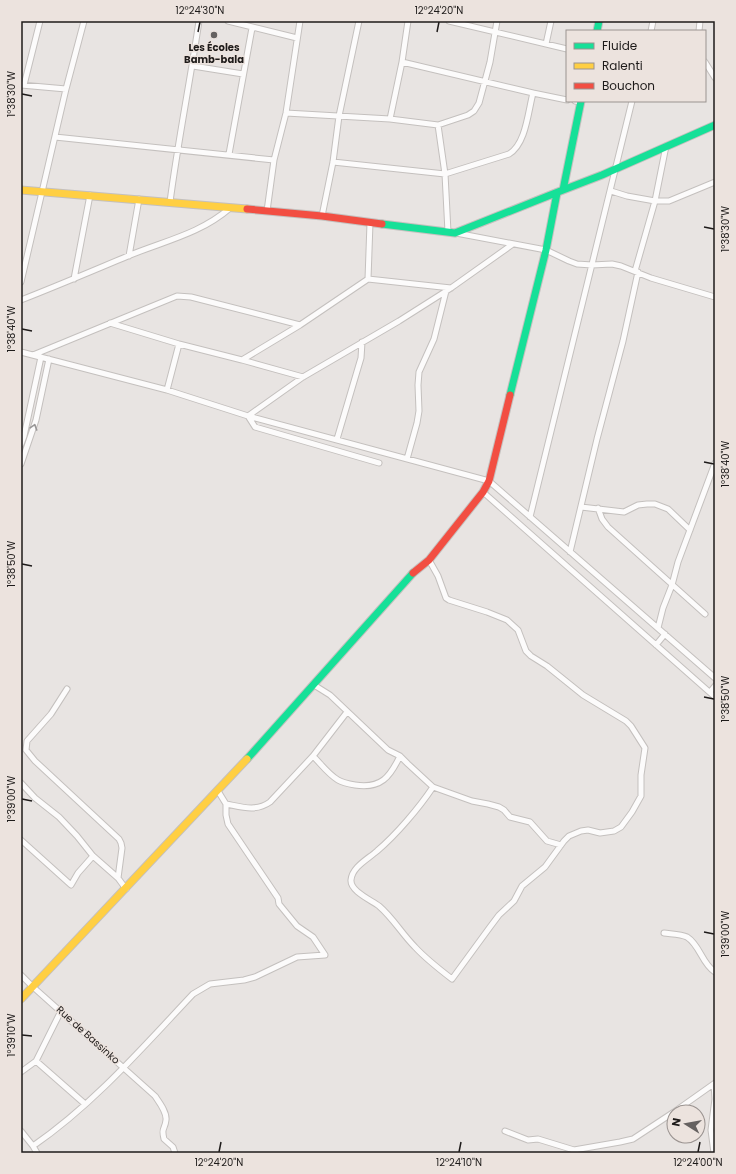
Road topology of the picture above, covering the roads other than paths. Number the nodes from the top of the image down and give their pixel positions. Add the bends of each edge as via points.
1 (40, 21) edge
2 (84, 21) edge
3 (200, 21) edge
4 (228, 21) edge
5 (300, 21) edge
6 (359, 21) edge
7 (408, 21) edge
8 (449, 21) edge
9 (497, 21) edge
10 (551, 21) edge
11 (252, 28) junction
12 (495, 32) junction
13 (298, 38) junction
14 (546, 44) junction
15 (566, 49) edge
16 (402, 62) junction
17 (706, 64) edge
18 (193, 66) junction
19 (243, 74) junction
20 (715, 78) edge
21 (485, 81) junction
22 (23, 85) edge
23 (66, 89) junction
24 (533, 93) junction
25 (566, 100) edge
26 (579, 102) edge
27 (632, 102) edge
28 (286, 112) junction
29 (339, 116) junction
30 (390, 119) junction
31 (438, 125) junction
32 (715, 125) edge
33 (55, 137) junction
34 (666, 146) junction
35 (177, 150) junction
36 (229, 154) junction
37 (274, 160) junction
38 (333, 162) junction
39 (616, 168) junction
40 (445, 174) junction
41 (715, 182) edge
42 (21, 190) edge
43 (560, 191) junction
44 (610, 191) junction
45 (43, 193) junction
46 (90, 195) junction
47 (139, 199) junction
48 (655, 201) junction
49 (170, 202) junction
50 (230, 208) junction
51 (267, 211) junction
52 (322, 216) junction
53 (370, 223) junction
54 (451, 232) junction
55 (513, 244) junction
56 (546, 250) junction
57 (130, 256) junction
58 (592, 265) junction
59 (637, 272) junction
60 (74, 279) junction
61 (368, 279) junction
62 (21, 282) edge
63 (448, 290) junction
64 (715, 298) edge
65 (21, 300) edge
66 (109, 323) junction
67 (300, 325) junction
68 (362, 342) junction
69 (179, 344) junction
70 (21, 352) edge
71 (33, 355) junction
72 (41, 357) junction
73 (49, 359) junction
74 (242, 360) junction
75 (303, 377) junction
76 (167, 390) junction
77 (248, 416) junction
78 (337, 439) junction
79 (21, 444) edge
80 (407, 459) junction
81 (379, 463) dead end
82 (715, 463) edge
83 (21, 464) edge
84 (489, 481) junction
85 (483, 492) junction
86 (580, 507) junction
87 (598, 508) junction
88 (530, 517) junction
89 (690, 530) junction
90 (570, 552) junction
91 (429, 560) junction
92 (672, 585) junction
93 (705, 614) dead end
94 (658, 628) junction
95 (665, 634) junction
96 (656, 645) junction
97 (715, 678) edge
98 (314, 685) junction
99 (715, 686) edge
100 (67, 689) dead end
101 (710, 692) junction
102 (715, 696) edge
103 (348, 712) junction
104 (313, 756) junction
105 (400, 756) junction
106 (21, 784) edge
107 (433, 787) junction
108 (218, 791) junction
109 (226, 804) junction
110 (21, 840) edge
111 (561, 845) junction
112 (93, 856) junction
113 (118, 878) junction
114 (126, 889) junction
115 (664, 933) dead end
116 (715, 972) edge
117 (21, 975) edge
118 (32, 986) junction
119 (21, 999) edge
120 (61, 1011) junction
121 (36, 1061) junction
122 (124, 1067) junction
123 (21, 1072) edge
124 (714, 1084) edge
125 (85, 1104) junction
126 (685, 1104) edge
127 (666, 1117) edge
128 (21, 1131) edge
129 (505, 1131) dead end
130 (33, 1146) junction
131 (574, 1152) edge
132 (37, 1153) edge
133 (175, 1153) edge
134 (714, 1153) edge

1 - 22 street
2 - 23 street
3 - 18 street
4 - 11 street
5 - 13 street
6 - 29 street
7 - 16 street
8 - 12 street
9 - 12 street
10 - 14 street
11 - 13 street
11 - 19 street
12 - 14 street
12 - 21 street
13 - 28 street
14 - 15 street
16 - 21 street
16 - 30 street
17 - 20 street
18 - 19 street
18 - 35 street
19 - 36 street
21 - 24 street
21 - 31 street via 474,111
22 - 23 street
23 - 33 street
24 - 25 street
24 - 40 street via 522,136 514,151
26 - 43 street
27 - 39 street
28 - 29 street
28 - 37 street
29 - 30 street
29 - 38 street
30 - 31 street
31 - 40 street
32 - 34 street
33 - 35 street
33 - 45 street
34 - 39 street
34 - 48 street
35 - 36 street
35 - 49 street
36 - 37 street
37 - 51 street
38 - 40 street
38 - 52 street
39 - 43 street
39 - 44 street
40 - 54 street
41 - 48 street via 669,201
42 - 45 street
43 - 54 street
43 - 56 street
44 - 48 street
44 - 58 street
45 - 46 street
45 - 62 street
46 - 47 street
46 - 60 street
47 - 49 street
47 - 57 street
48 - 59 street
49 - 50 street
50 - 51 street
50 - 57 street via 205,226
51 - 52 street
52 - 53 street
53 - 54 street
53 - 61 street
54 - 55 street
55 - 56 street
55 - 63 street
56 - 58 street via 570,262
56 - 84 street
57 - 60 street
58 - 59 street via 612,264
58 - 88 street
59 - 64 street
59 - 86 street via 623,341
60 - 65 street
61 - 63 street
61 - 67 street
63 - 68 street
63 - 80 street via 430,351 419,370 419,411
66 - 67 street via 177,296 185,296
66 - 69 street
66 - 71 street
67 - 74 street
68 - 75 street
68 - 78 street via 360,363
69 - 74 street
69 - 76 street
70 - 71 street
71 - 72 street
72 - 73 street
72 - 79 street
73 - 76 street
83 -> 73 street via 36,420
74 - 75 street
75 - 77 street
76 - 77 street
77 - 78 street
77 - 81 street via 255,427
78 - 80 street
80 - 84 street
82 - 89 street
84 - 85 street
84 - 88 street
85 - 91 street
85 - 96 street
86 - 87 street
86 - 90 street
87 - 89 street via 624,512 638,505 655,504 668,509
87 - 92 street via 608,527
88 - 90 street
89 - 92 street
90 - 94 street
91 - 98 street via 416,570
91 - 111 street via 448,600 507,620 518,630 526,651 531,656 583,695 626,721 632,726 645,748 641,796 621,827 608,833 588,830 574,833
92 - 93 street
92 - 94 street
94 - 95 street
95 - 96 street
95 - 97 street
96 - 101 street
98 - 103 street via 330,695
98 - 108 street
99 - 101 street
100 - 113 street via 51,714 27,741 26,750 119,839 122,848
101 - 102 street
103 - 104 street
103 - 105 street via 388,750
104 - 105 street via 338,780 359,786 375,786 395,768
104 - 109 street via 264,806 253,808
105 - 107 street
106 - 112 street via 60,817
107 - 111 street via 472,801 499,807 510,817 532,823 548,841
107 - 111 street via 386,842 355,870 351,879 357,891 381,908 415,947 452,979 490,927 514,902 522,886 545,867
108 - 109 street
108 - 114 street
109 - 122 street via 228,824 270,885 279,904 297,926 313,937 325,956 297,957 255,977 210,984 201,988
110 - 112 street via 71,884
112 - 113 street
113 - 114 street
114 - 118 street
115 - 116 street via 687,937 709,968
117 - 118 street, Rue de Bassinko
118 - 119 street
118 - 120 street, Rue de Bassinko
120 - 121 street
120 - 122 street, Rue de Bassinko
121 - 123 street
121 - 125 street
122 - 125 street
122 - 133 street, Rue de Bassinko via 155,1096 166,1117 163,1128 164,1140 173,1147
124 - 126 street
124 - 134 street via 711,1130
125 - 130 street via 58,1129
127 - 131 street via 627,1141
128 - 130 street
129 - 131 street
130 - 132 street

